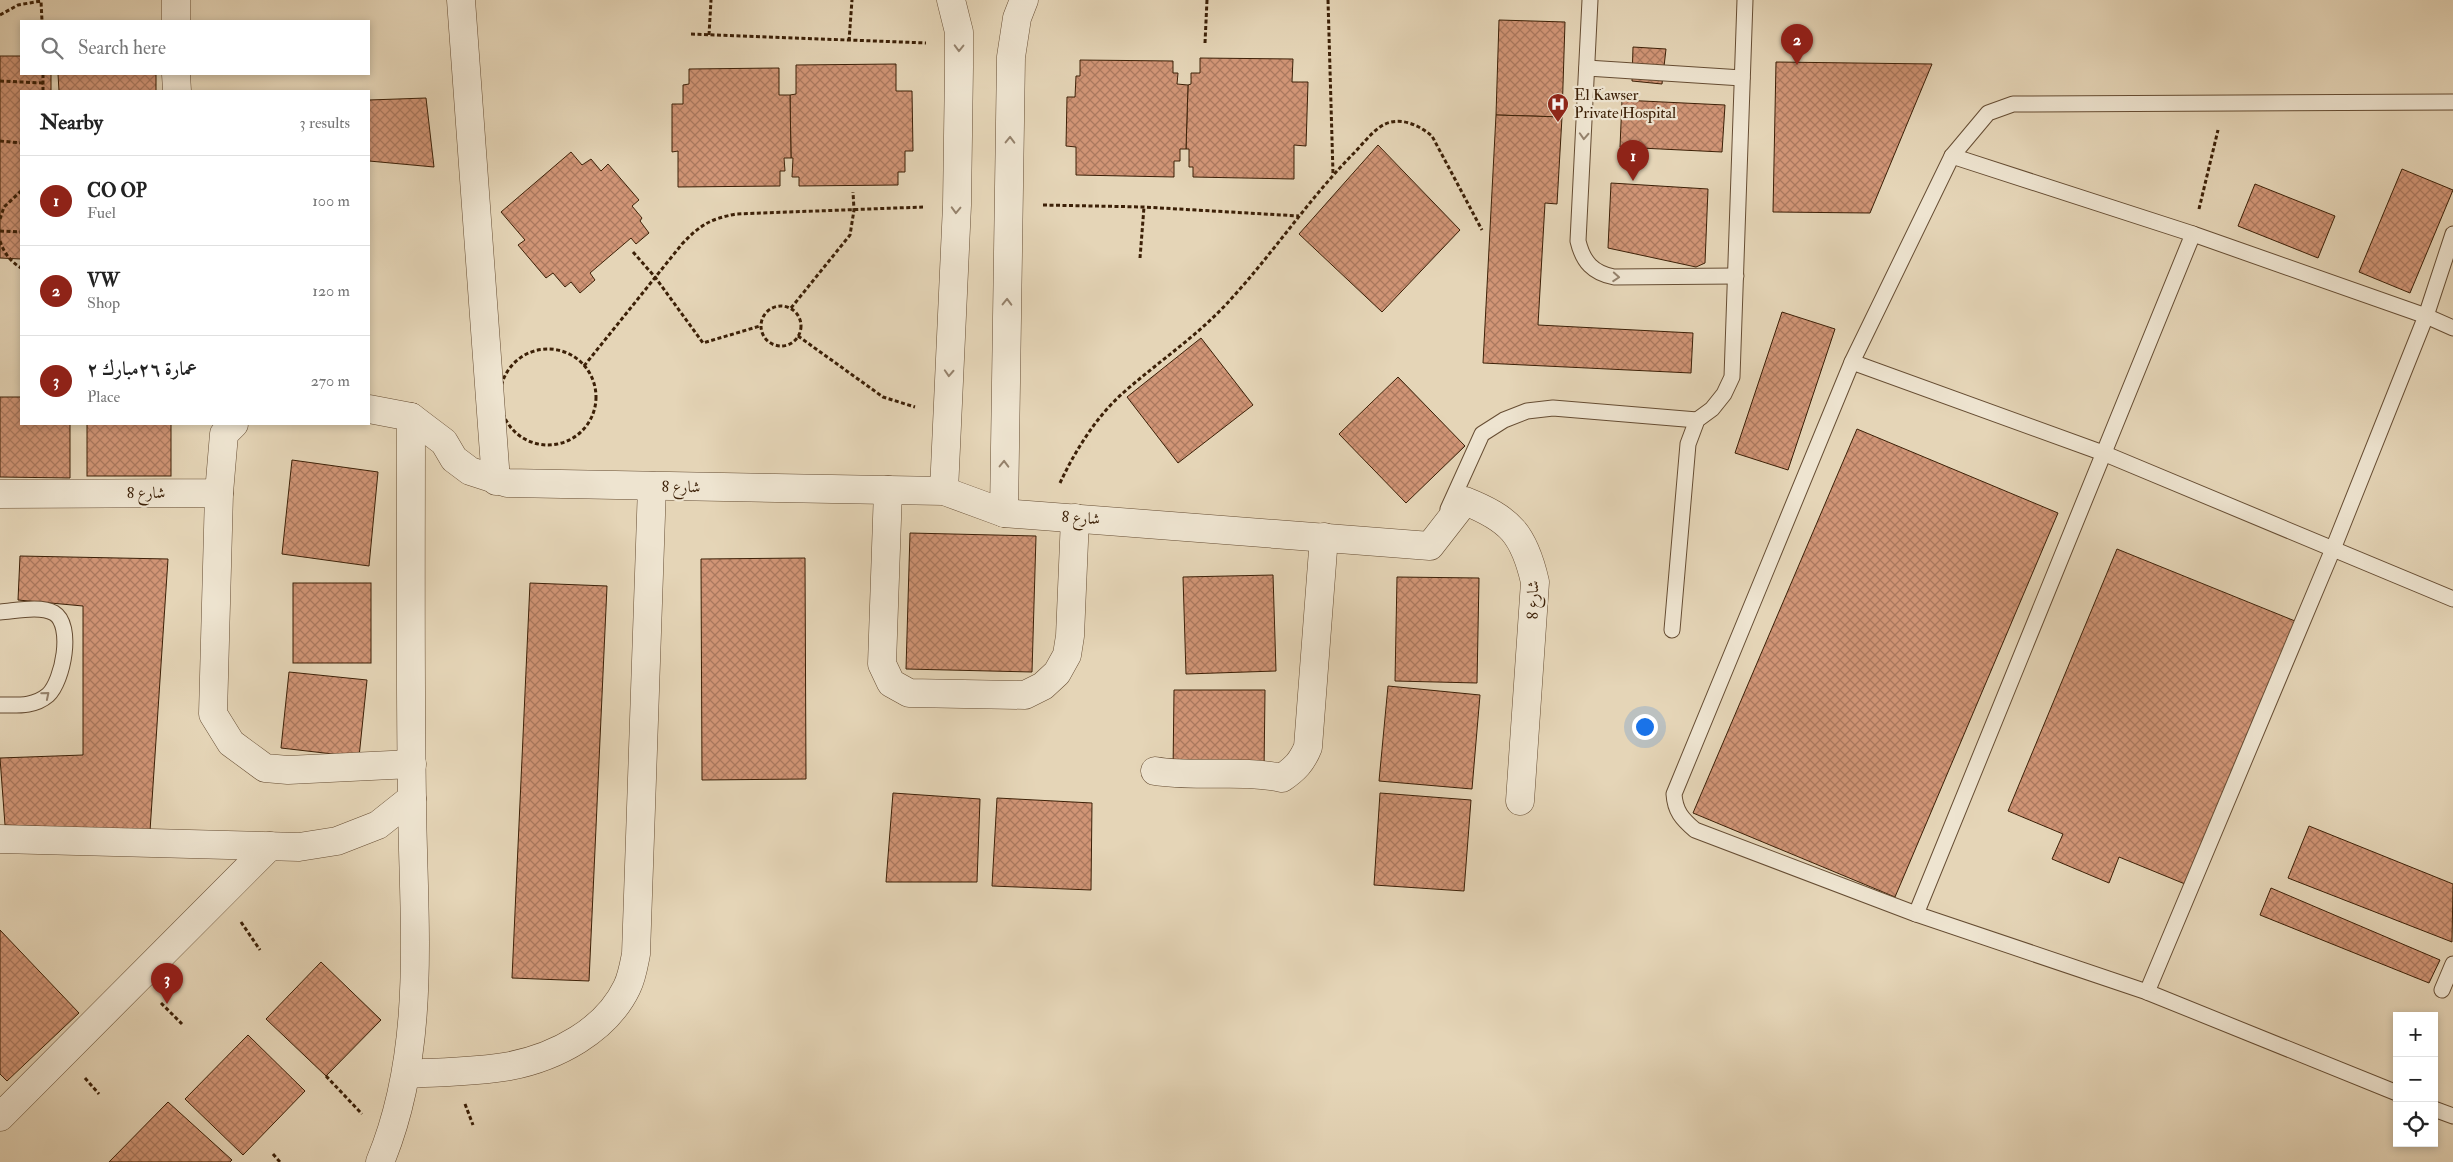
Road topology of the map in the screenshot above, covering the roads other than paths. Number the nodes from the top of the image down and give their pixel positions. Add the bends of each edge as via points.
1 (176, 0) edge
2 (461, 0) edge
3 (951, 0) edge
4 (1024, 0) edge
5 (1590, 0) edge
6 (1745, 0) edge
7 (176, 20) edge
8 (1587, 68) junction
9 (176, 75) edge
10 (1742, 78) junction
11 (177, 90) edge
12 (2453, 102) edge
13 (1952, 156) junction
14 (2193, 234) junction
15 (2453, 234) edge
16 (1736, 276) junction
17 (2426, 316) junction
18 (2453, 328) edge
19 (1852, 362) junction
20 (370, 410) edge
21 (411, 417) junction
22 (1697, 420) junction
23 (233, 425) edge
24 (2103, 453) junction
25 (496, 481) junction
26 (652, 486) junction
27 (888, 490) junction
28 (944, 491) junction
29 (219, 493) junction
30 (0, 494) edge
31 (1004, 513) junction
32 (1075, 518) junction
33 (1324, 537) junction
34 (1430, 546) junction
35 (2333, 549) junction
36 (2453, 599) edge
37 (0, 612) edge
38 (1672, 630) dead end
39 (0, 705) edge
40 (412, 764) junction
41 (1155, 771) dead end
42 (412, 798) junction
43 (1520, 801) dead end
44 (0, 839) edge
45 (270, 846) junction
46 (1916, 914) junction
47 (2453, 964) edge
48 (2442, 990) dead end
49 (2148, 992) junction
50 (406, 1074) junction
51 (2393, 1091) edge
52 (2438, 1110) edge
53 (2453, 1116) edge
54 (0, 1117) edge
55 (384, 1152) edge

1 - 7 street
2 - 25 street
3 -> 28 street via 959,32 957,205
31 -> 4 street via 1011,57 1017,18
5 - 8 lane
6 - 10 lane
8 - 10 lane
8 -> 16 lane via 1578,241 1586,262 1594,270 1614,278
9 - 11 street
10 - 16 lane
12 - 13 lane via 2012,104 1988,114
13 - 14 lane
13 - 19 lane
14 - 17 lane
14 - 24 lane
15 - 17 lane
16 - 22 lane via 1732,377 1712,409
17 - 18 lane
17 - 35 lane
19 - 24 lane
19 - 46 lane via 1674,794 1674,805 1680,818 1695,830
20 - 21 street, شارع 8
21 - 25 street, شارع 8 via 444,442 454,459 470,471
21 - 40 street
22 - 34 lane via 1553,408 1527,411 1504,420 1482,434
22 - 38 lane via 1688,444
23 - 29 street via 224,434
24 - 35 lane
24 - 46 lane
25 - 26 street, شارع 8
26 - 27 street, شارع 8
26 - 50 street via 636,954 628,986 610,1014 584,1037 548,1054 510,1066
27 - 28 street, شارع 8
27 - 32 street via 882,664 891,683 909,694 1025,695 1043,686 1057,673 1067,655 1070,636
28 - 31 street, شارع 8
29 - 30 street, شارع 8
29 - 40 street via 213,714 231,743 265,768 288,770
31 - 32 street, شارع 8
32 - 33 street, شارع 8
33 - 34 street, شارع 8
33 - 41 street via 1308,747 1303,760 1282,778 1264,774 1173,774
34 - 43 street, شارع 8 via 1465,501 1492,512 1514,530 1529,554 1535,582
35 - 36 lane
35 - 49 lane
39 -> 37 lane via 25,706 48,695 61,673 65,631 60,618 48,611
40 - 42 street
42 - 45 street via 378,826 336,841 299,847
42 - 50 street via 415,1006
44 - 45 street
45 - 54 street
46 - 49 lane
47 - 48 lane
49 - 51 lane
50 - 55 street
52 - 53 lane

